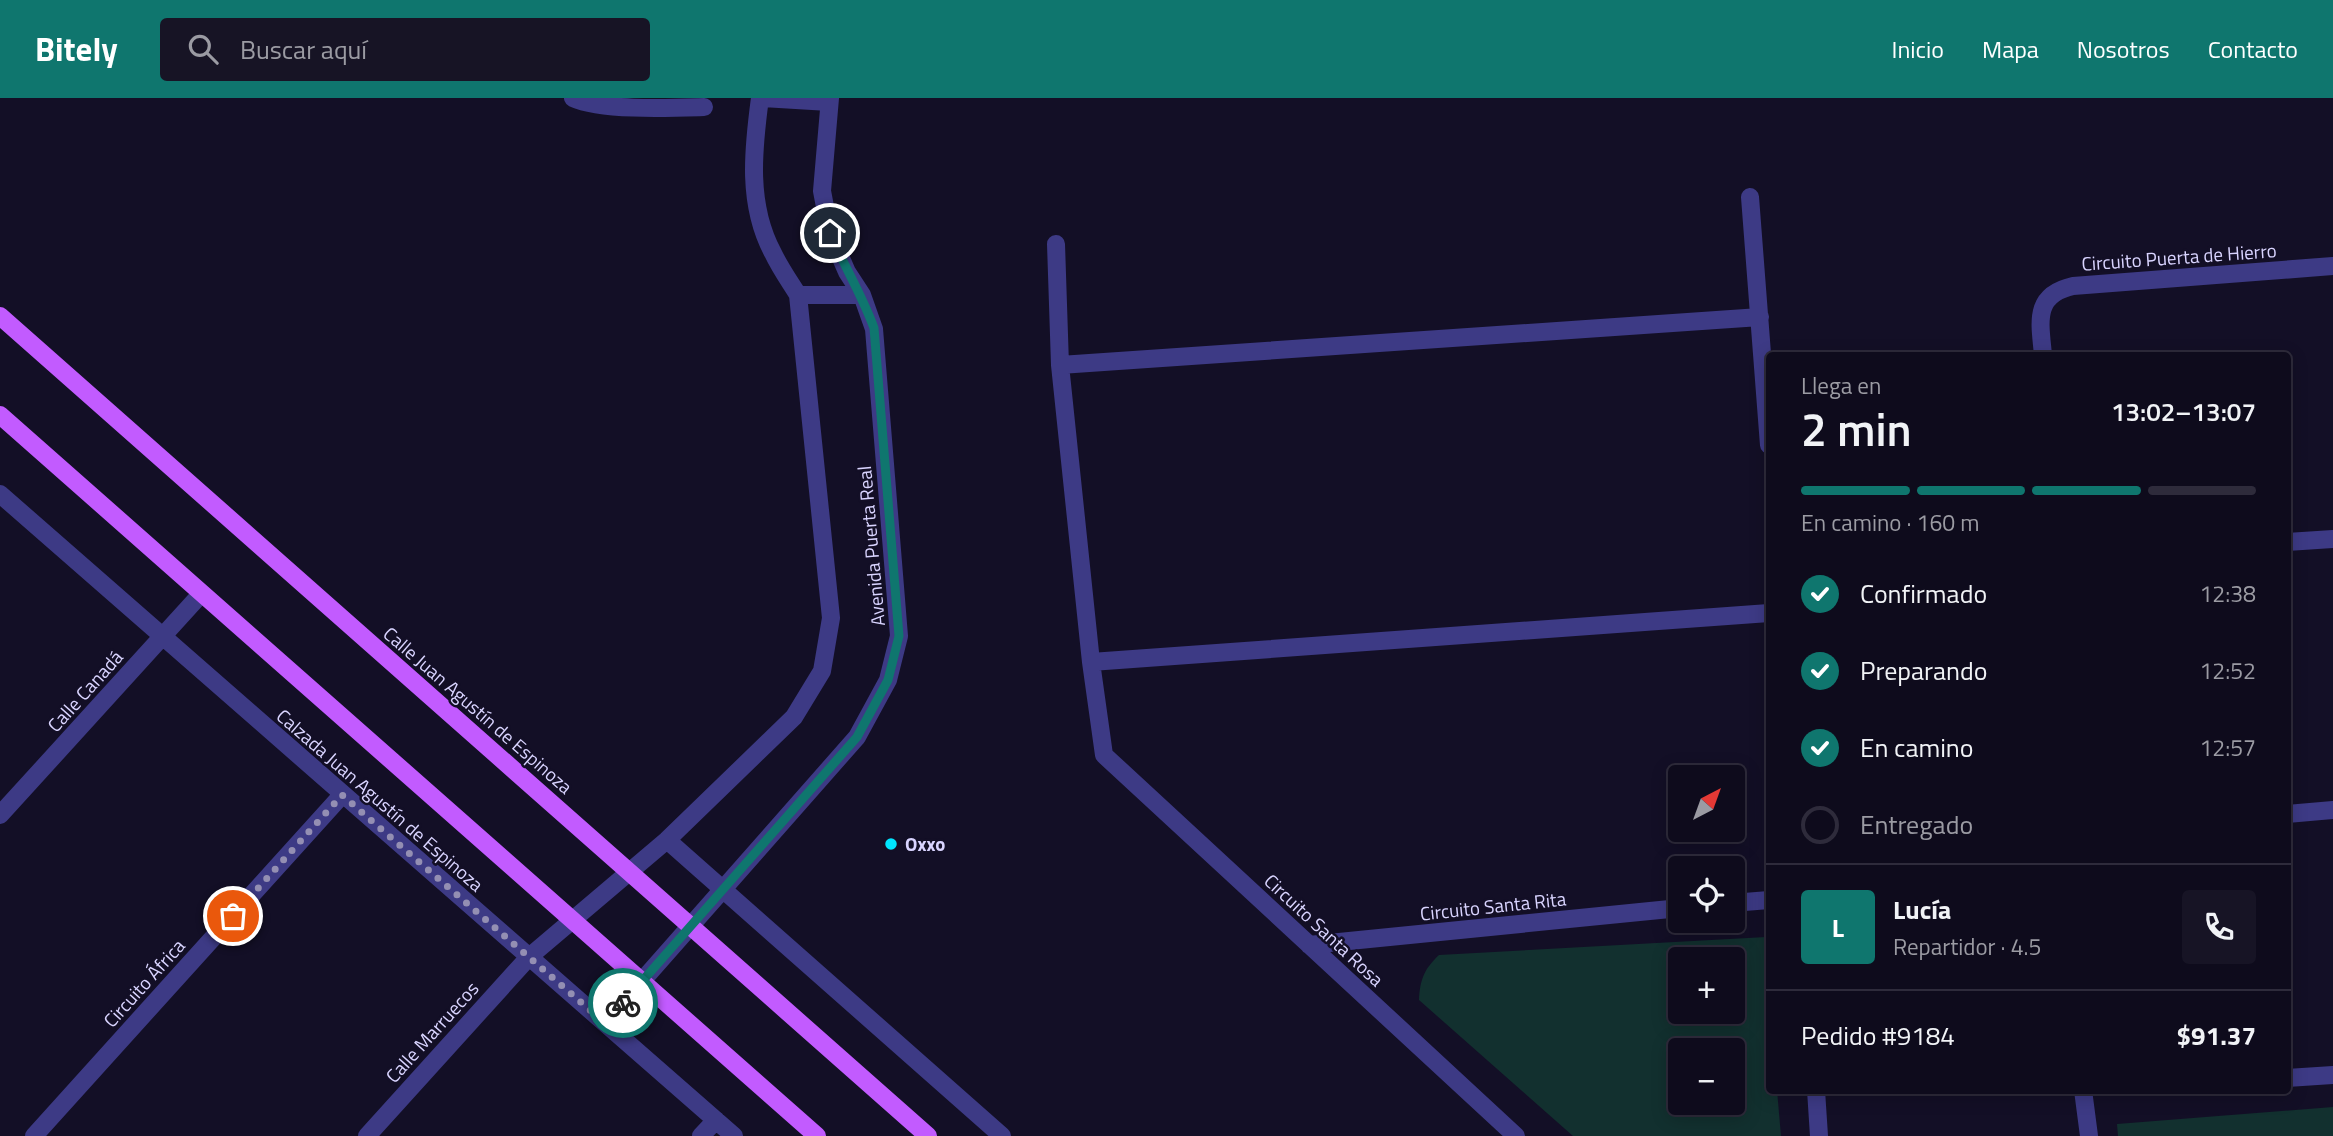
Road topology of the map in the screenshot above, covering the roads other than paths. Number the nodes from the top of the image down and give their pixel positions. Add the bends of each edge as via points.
1 (760, 98) edge
2 (575, 99) edge
3 (829, 100) edge
4 (704, 107) dead end
5 (1750, 197) dead end
6 (1056, 244) dead end
7 (2333, 266) edge
8 (862, 295) junction
9 (798, 296) junction
10 (0, 316) edge
11 (1760, 317) junction
12 (2043, 352) edge
13 (1060, 365) junction
14 (1766, 402) edge
15 (0, 415) edge
16 (0, 494) edge
17 (2333, 539) edge
18 (2291, 542) edge
19 (201, 594) junction
20 (1766, 613) edge
21 (163, 636) junction
22 (1091, 662) junction
23 (342, 795) junction
24 (2333, 810) edge
25 (2291, 814) edge
26 (0, 815) edge
27 (667, 841) junction
28 (629, 872) junction
29 (723, 890) junction
30 (1766, 900) edge
31 (1745, 902) edge
32 (1668, 909) edge
33 (570, 920) junction
34 (691, 925) junction
35 (1309, 944) junction
36 (529, 957) junction
37 (642, 982) junction
38 (605, 1023) junction
39 (2333, 1075) edge
40 (2291, 1078) edge
41 (1815, 1094) edge
42 (2084, 1094) edge
43 (716, 1120) junction
44 (34, 1136) edge
45 (367, 1136) edge
46 (701, 1136) edge
47 (734, 1136) edge
48 (817, 1136) edge
49 (928, 1136) edge
50 (1002, 1136) edge
51 (1516, 1136) edge
52 (1819, 1136) edge
53 (2089, 1136) edge

1 - 3 street
1 - 9 street via 754,192 772,252
2 - 4 street via 639,107
3 - 8 street, Avenida Puerta Real via 822,191 830,233
5 - 11 street
6 - 13 street
7 - 12 street, Circuito Puerta de Hierro via 2059,290 2042,309
8 - 9 street
8 - 29 street, Avenida Puerta Real via 874,328 899,636 888,680 857,737
9 - 27 street via 831,618 822,671 794,717
10 - 28 main road, Calle Juan Agustín de Espinoza
11 - 13 street
11 - 14 street
13 - 22 street
15 - 19 main road
16 - 21 street, Calzada Juan Agustín de Espinoza
17 - 18 street
19 - 21 street, Calle Canadá
19 - 33 main road
20 - 22 street
21 - 23 street, Calzada Juan Agustín de Espinoza
21 - 26 street, Calle Canadá
22 - 35 street, Circuito Santa Rosa via 1104,755
23 - 36 street, Calzada Juan Agustín de Espinoza
23 - 44 street, Circuito África
24 - 25 street
27 - 28 street
27 - 29 street
28 - 33 street
28 - 34 main road, Calle Juan Agustín de Espinoza
29 - 34 street, Avenida Puerta Real
29 - 50 street
30 - 31 street
32 - 35 street, Circuito Santa Rita
33 - 36 street, Calle Marruecos
33 - 37 main road
34 - 37 street, Avenida Puerta Real
34 - 49 main road, Calle Juan Agustín de Espinoza
35 - 51 street, Circuito Santa Rosa
36 - 38 street, Calzada Juan Agustín de Espinoza
36 - 45 street, Calle Marruecos
37 - 38 street, Avenida Puerta Real
37 - 48 main road
38 - 43 street, Calzada Juan Agustín de Espinoza
39 - 40 street
41 - 52 street
42 - 53 street
43 - 46 street
43 - 47 street, Calzada Juan Agustín de Espinoza

